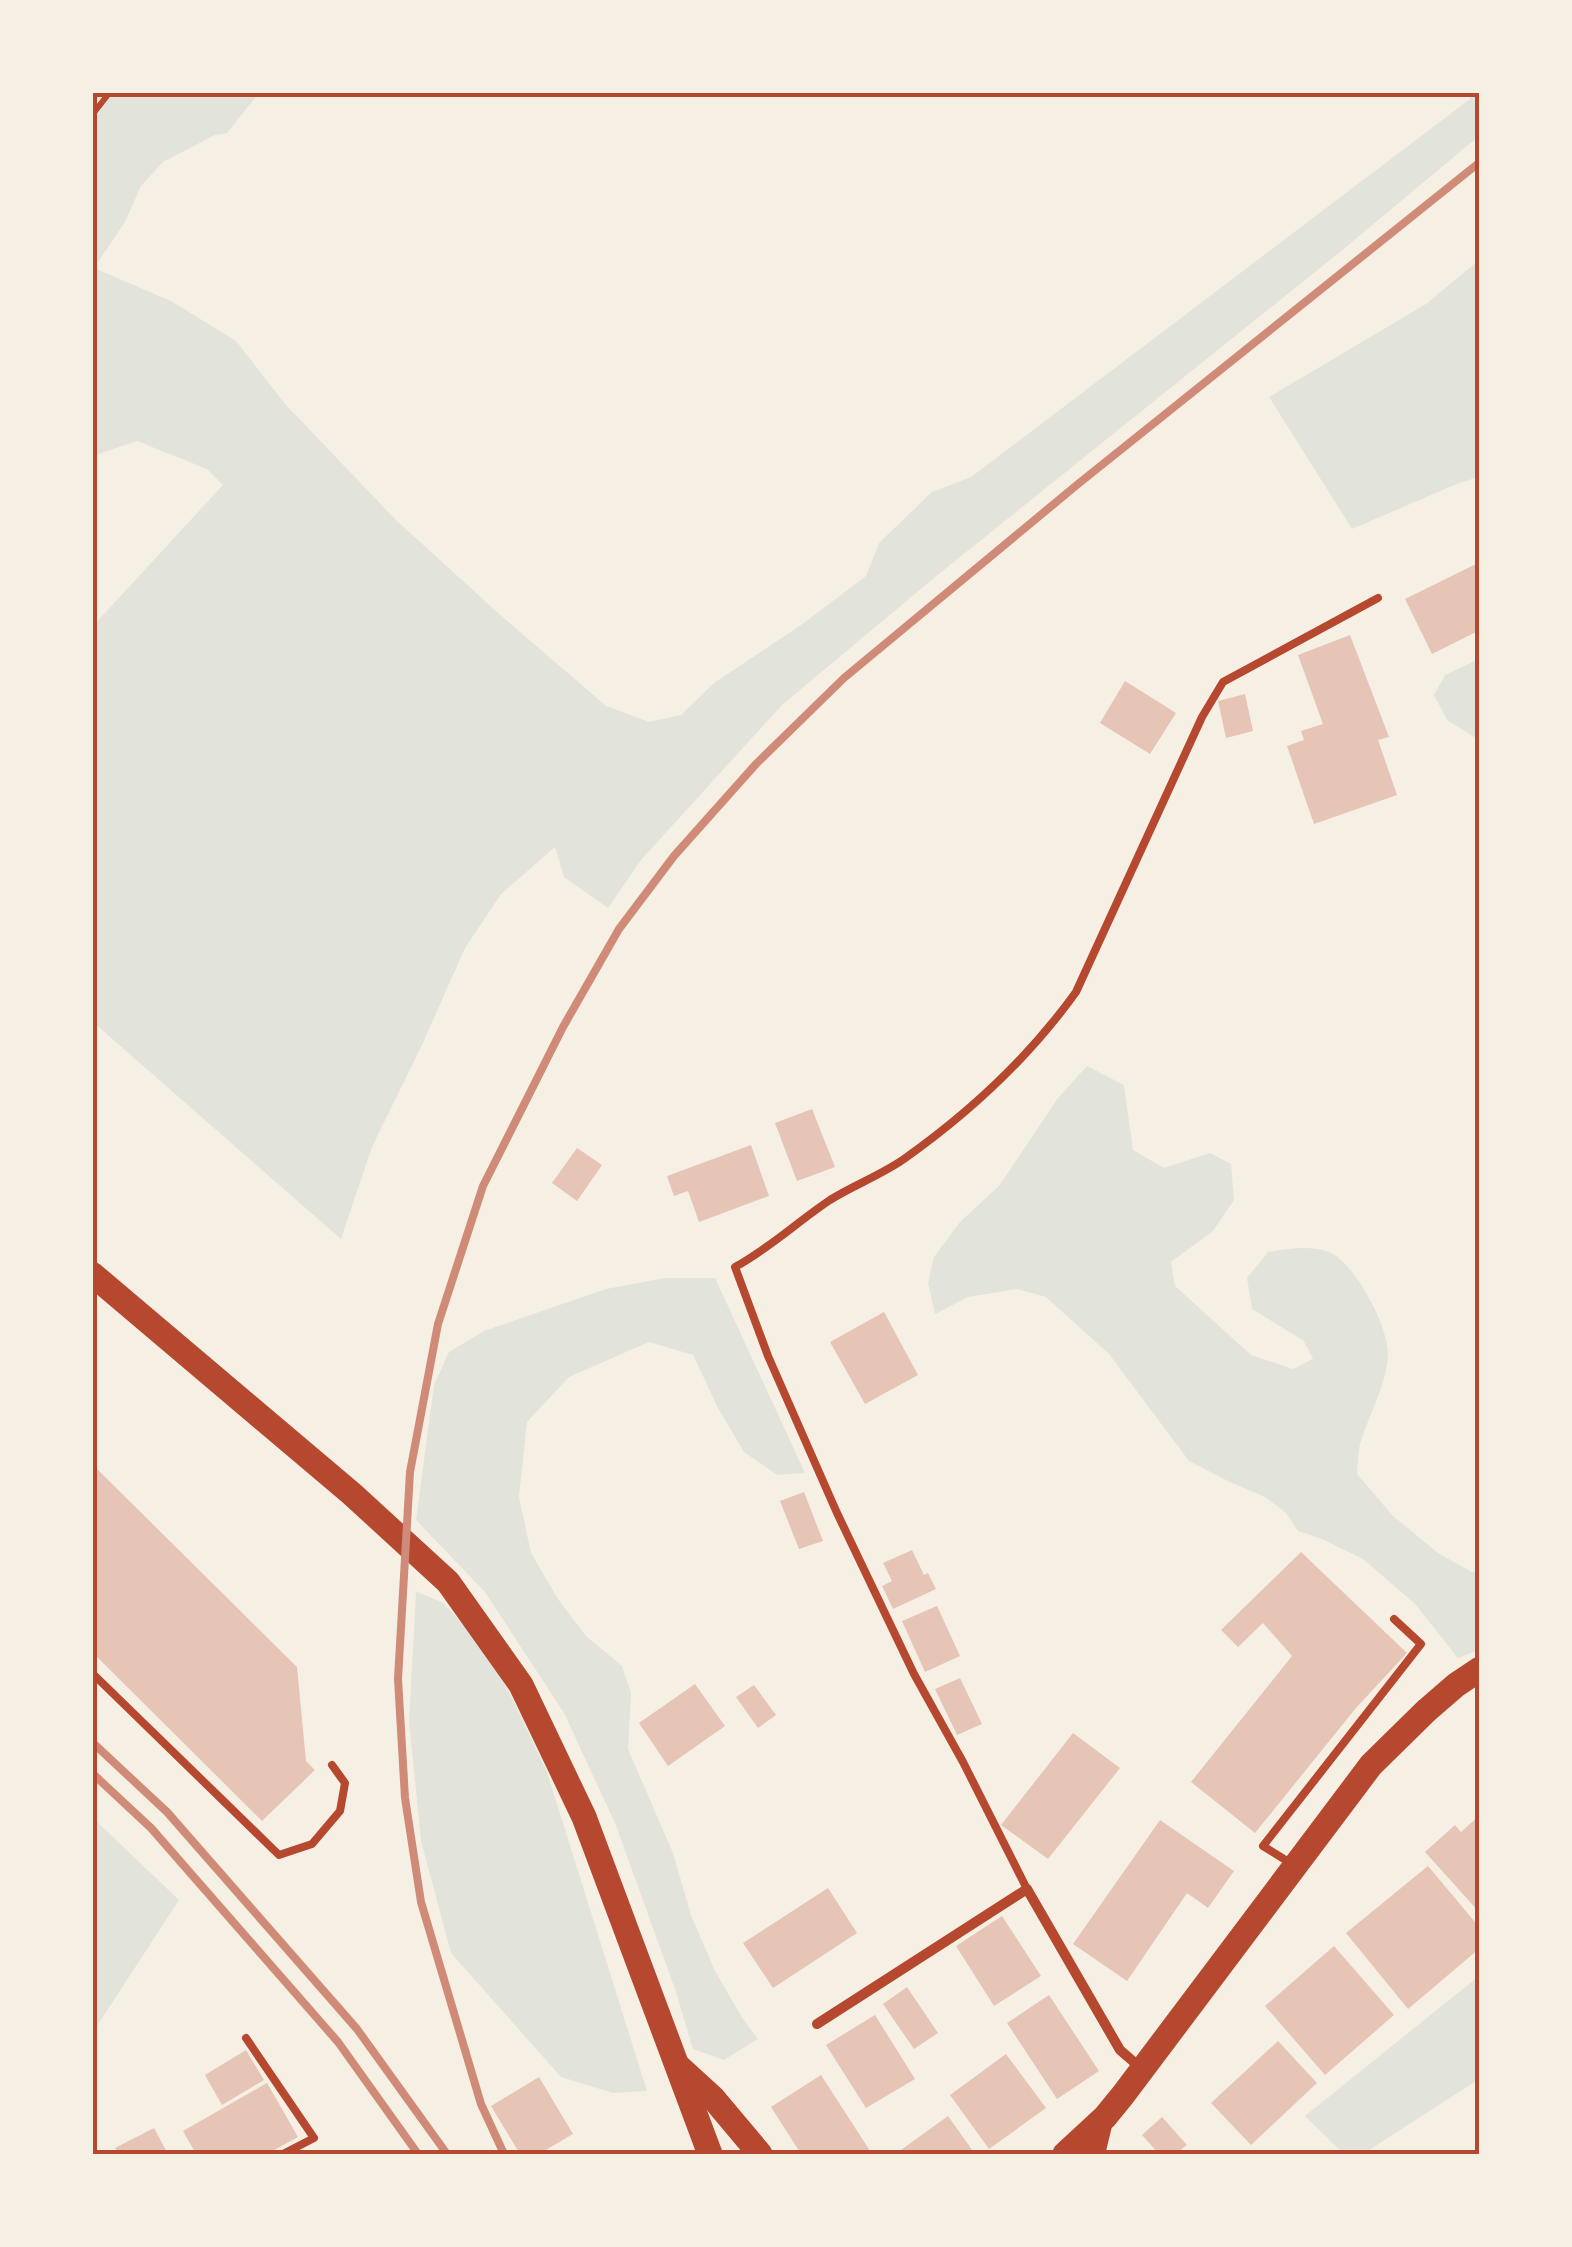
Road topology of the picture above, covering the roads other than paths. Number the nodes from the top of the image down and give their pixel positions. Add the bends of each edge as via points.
1 (1378, 598) dead end
2 (92, 1274) edge
3 (1394, 1619) dead end
4 (1480, 1669) edge
5 (92, 1673) edge
6 (332, 1765) dead end
7 (1296, 1866) junction
8 (1027, 1890) junction
9 (817, 2024) dead end
10 (246, 2038) dead end
11 (676, 2064) junction
12 (1143, 2070) junction
13 (1105, 2118) junction
14 (284, 2154) edge
15 (710, 2154) edge
16 (760, 2154) edge
17 (1066, 2154) edge
18 (1096, 2154) edge

1 - 8 lane via 1223,682 1076,992 1052,1025 900,1162 851,1186 734,1266 837,1513
2 - 11 main road via 448,1582 521,1685 584,1818
3 - 7 lane via 1422,1644 1263,1846
4 - 7 main road via 1370,1765
5 - 6 lane via 279,1855 312,1844 340,1811 345,1782
7 - 12 main road
8 - 9 street
8 - 12 street via 1120,2050
10 - 14 lane via 314,2138
11 - 15 main road
11 - 16 main road
12 - 13 main road
13 - 17 main road
13 - 18 street

